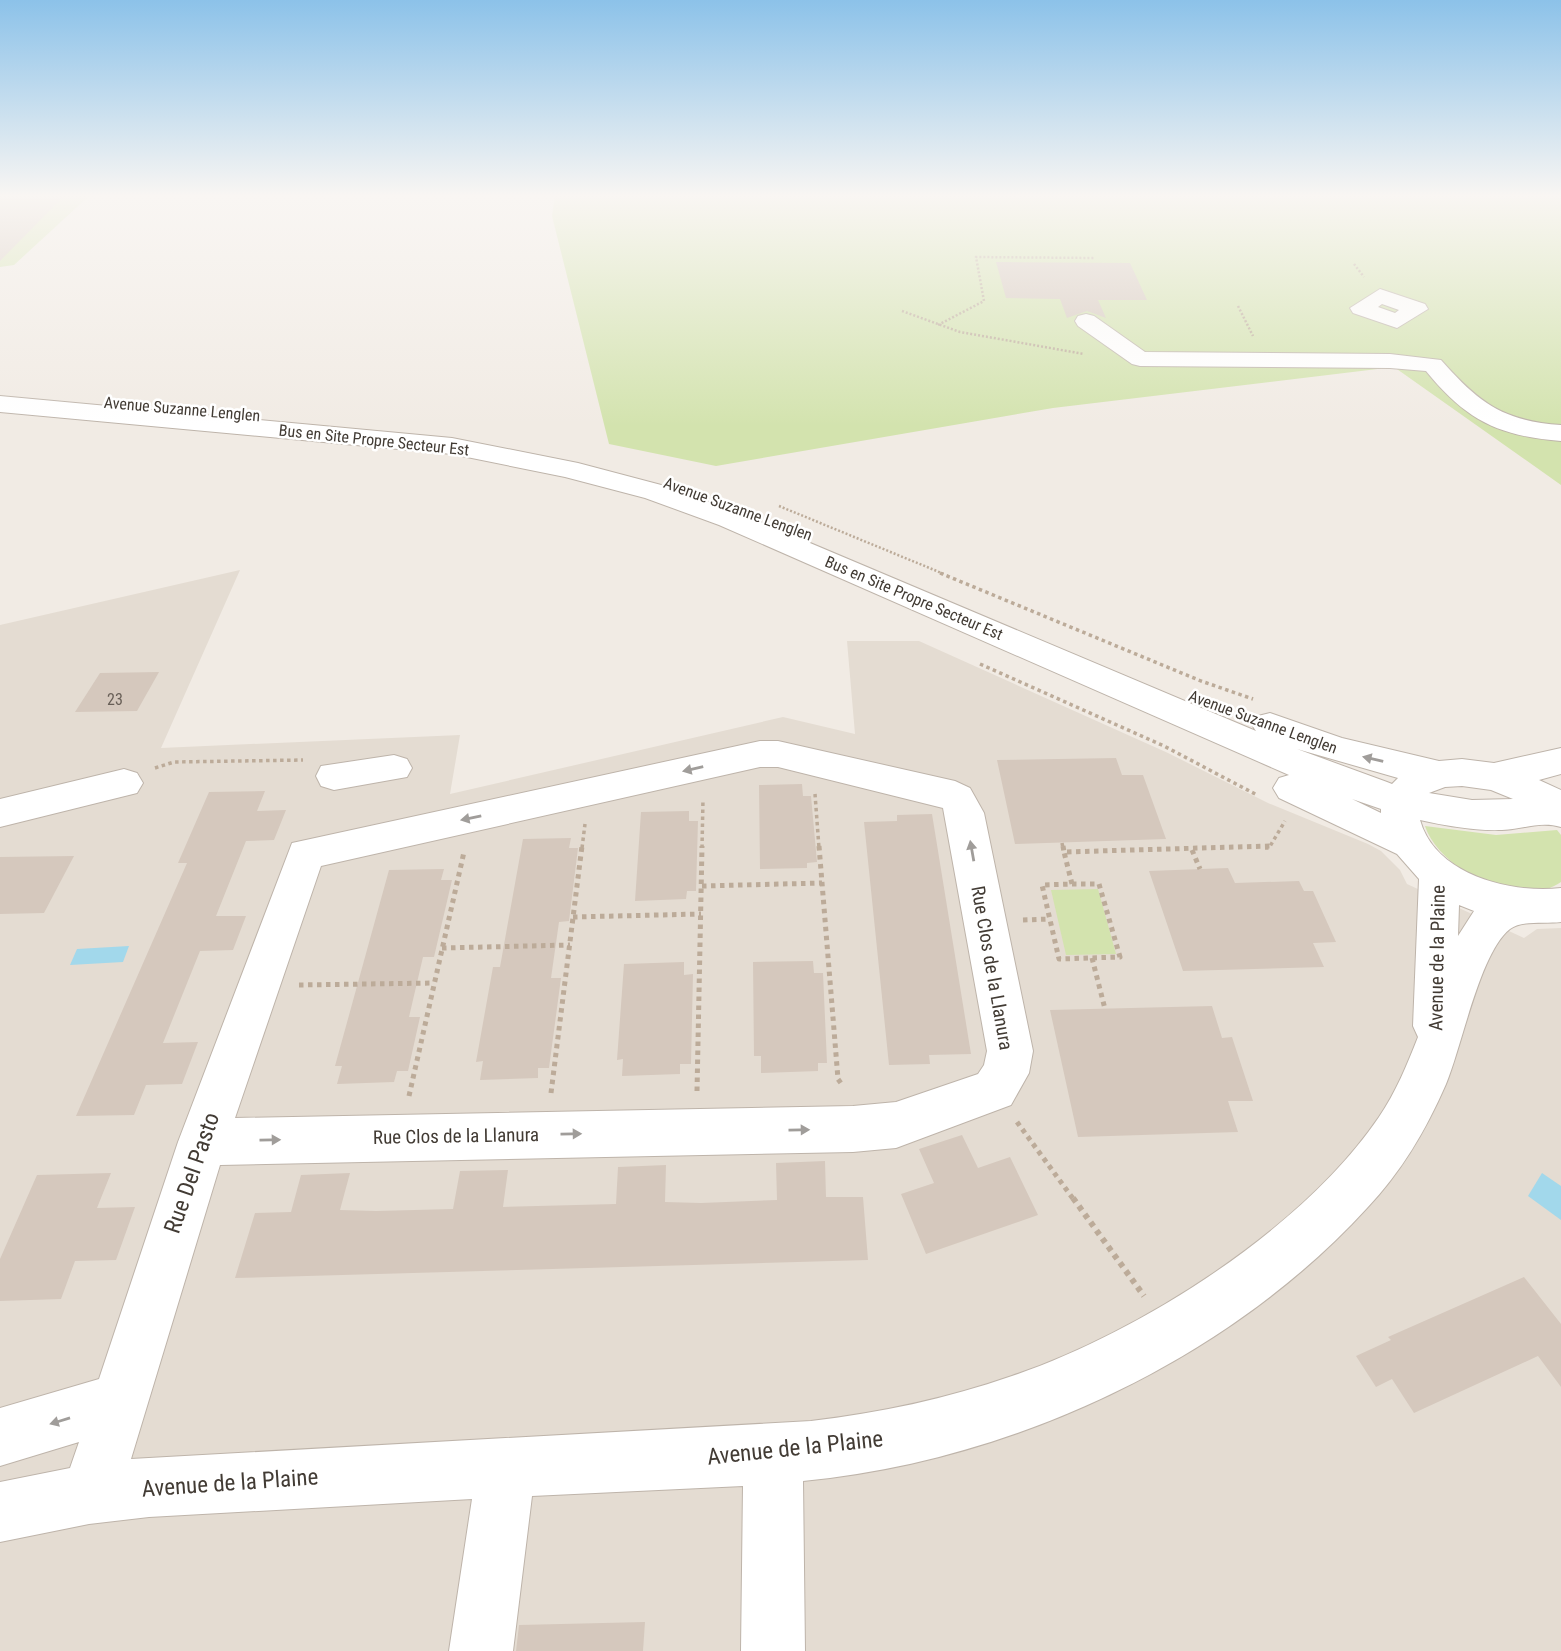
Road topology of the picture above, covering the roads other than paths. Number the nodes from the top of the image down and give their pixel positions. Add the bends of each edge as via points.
1 (1086, 321) dead end
2 (1398, 321) dead end
3 (1433, 365) junction
4 (0, 393) edge
5 (0, 404) edge
6 (0, 415) edge
7 (1561, 433) edge
8 (1561, 761) edge
9 (394, 768) dead end
10 (323, 770) road end
11 (1438, 774) junction
12 (1494, 777) junction
13 (124, 783) road end
14 (1402, 801) junction
15 (1559, 808) edge
16 (0, 813) edge
17 (306, 855) joint
18 (1425, 858) junction
19 (1546, 908) edge
20 (1436, 1042) junction
21 (202, 1142) junction
22 (119, 1402) junction
23 (0, 1437) edge
24 (774, 1454) junction
25 (506, 1468) junction
26 (89, 1494) junction
27 (0, 1512) edge
28 (481, 1651) edge
29 (773, 1651) edge

1 - 3 street via 1140,359
2 - 3 street
3 - 7 street via 1468,405 1492,419 1535,432
11 -> 4 street, Avenue Suzanne Lenglen via 1335,749 1234,712 741,507 579,458 436,432
5 - 14 street, Bus en Site Propre Secteur Est via 452,446 654,492 729,519 1326,776
6 - 18 street, Avenue Suzanne Lenglen via 401,451 498,466 646,503 768,551 1177,730
8 - 12 street
9 - 10 street
11 - 12 street via 1469,772
11 - 14 street via 1421,779
12 - 15 street
13 - 16 street
14 - 15 street, Bus en Site Propre Secteur Est via 1484,815
14 - 18 street, Avenue de la Plaine via 1401,822
17 - 21 street, Rue Del Pasto
21 -> 17 street, Rue Clos de la Llanura via 853,1129 896,1125 994,1090 1006,1073 1010,1051 961,806 957,798 942,791 778,754 760,754
18 - 19 street, Avenue Suzanne Lenglen via 1481,897
18 - 20 street, Avenue de la Plaine via 1435,951
19 - 20 street, Avenue de la Plaine via 1489,922
20 - 24 street, Avenue de la Plaine via 1415,1102 1366,1172 1271,1263 1168,1332 1098,1369 992,1411 897,1437
21 - 22 street, Rue Del Pasto
22 -> 23 street
22 - 26 street, Rue Del Pasto
24 - 25 street, Avenue de la Plaine
24 - 29 street
25 - 26 street, Avenue de la Plaine
25 - 28 street
26 - 27 street, Avenue de la Plaine

